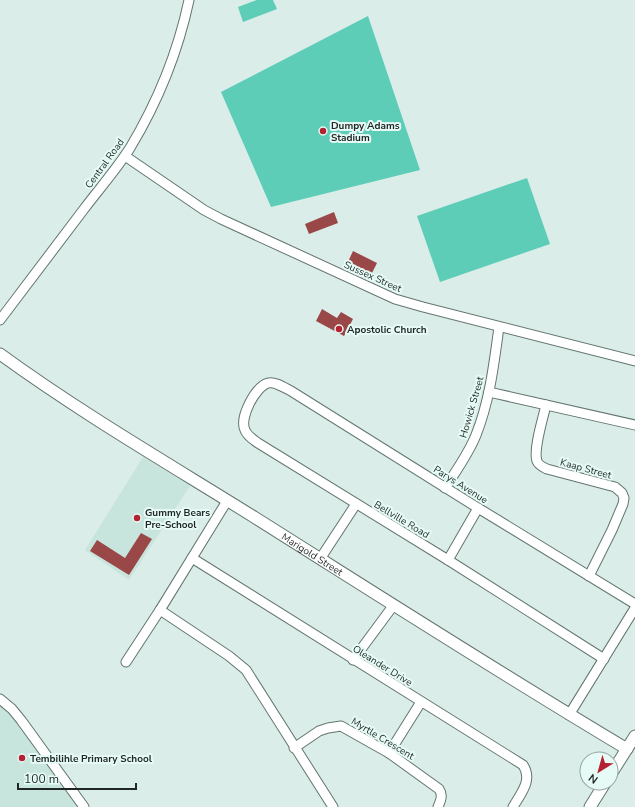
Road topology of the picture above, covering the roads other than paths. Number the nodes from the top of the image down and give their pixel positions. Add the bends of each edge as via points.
1 (189, 0) edge
2 (125, 156) junction
3 (0, 320) edge
4 (499, 327) junction
5 (0, 354) edge
6 (635, 361) edge
7 (275, 383) joint
8 (489, 392) junction
9 (546, 405) junction
10 (635, 425) edge
11 (445, 488) junction
12 (227, 500) junction
13 (356, 504) junction
14 (478, 508) junction
15 (192, 558) junction
16 (320, 558) junction
17 (448, 560) junction
18 (589, 576) junction
19 (635, 604) edge
20 (393, 606) junction
21 (635, 608) edge
22 (160, 610) junction
23 (604, 659) junction
24 (354, 660) junction
25 (126, 662) dead end
26 (0, 699) edge
27 (421, 702) junction
28 (569, 715) junction
29 (635, 736) edge
30 (294, 748) junction
31 (626, 749) junction
32 (390, 753) junction
33 (619, 761) edge
34 (600, 791) edge
35 (84, 807) edge
36 (333, 807) edge
37 (438, 807) edge
38 (513, 807) edge
39 (590, 807) edge

1 - 2 street, Central Road via 166,74 148,116
2 - 3 street, Central Road
2 - 4 street, Sussex Street via 204,210 290,251 395,299
4 - 6 street, Sussex Street
4 - 8 street, Howick Street
5 - 12 street, Marigold Street via 55,392
7 - 11 street, Parys Avenue
7 - 13 street, Bellville Road via 265,384 257,392 244,416 244,430 258,443
8 - 9 street
8 - 11 street, Howick Street via 469,450
9 - 10 street
9 - 18 street, Kaap Street via 536,451 540,466 615,487 624,498 612,530
11 - 14 street, Parys Avenue
12 - 15 street
12 - 16 street, Marigold Street
13 - 16 street
13 - 17 street, Bellville Road
14 - 17 street
14 - 18 street, Parys Avenue
15 - 22 street
15 - 24 street, Oleander Drive
16 - 20 street, Marigold Street
17 - 23 street, Bellville Road
18 - 19 street, Parys Avenue
20 - 24 street
20 - 28 street, Marigold Street
21 - 23 street
22 - 25 street
22 - 30 street via 241,665
23 - 28 street
24 - 27 street, Oleander Drive
26 - 35 street via 21,720
27 - 32 street
27 - 38 street, Oleander Drive via 523,765 528,778
28 - 31 street, Marigold Street
29 - 31 street
30 - 32 street, Myrtle Crescent via 319,731 340,726
30 - 36 street
31 - 33 street
32 - 37 street, Myrtle Crescent via 439,788 441,801
34 - 39 street

